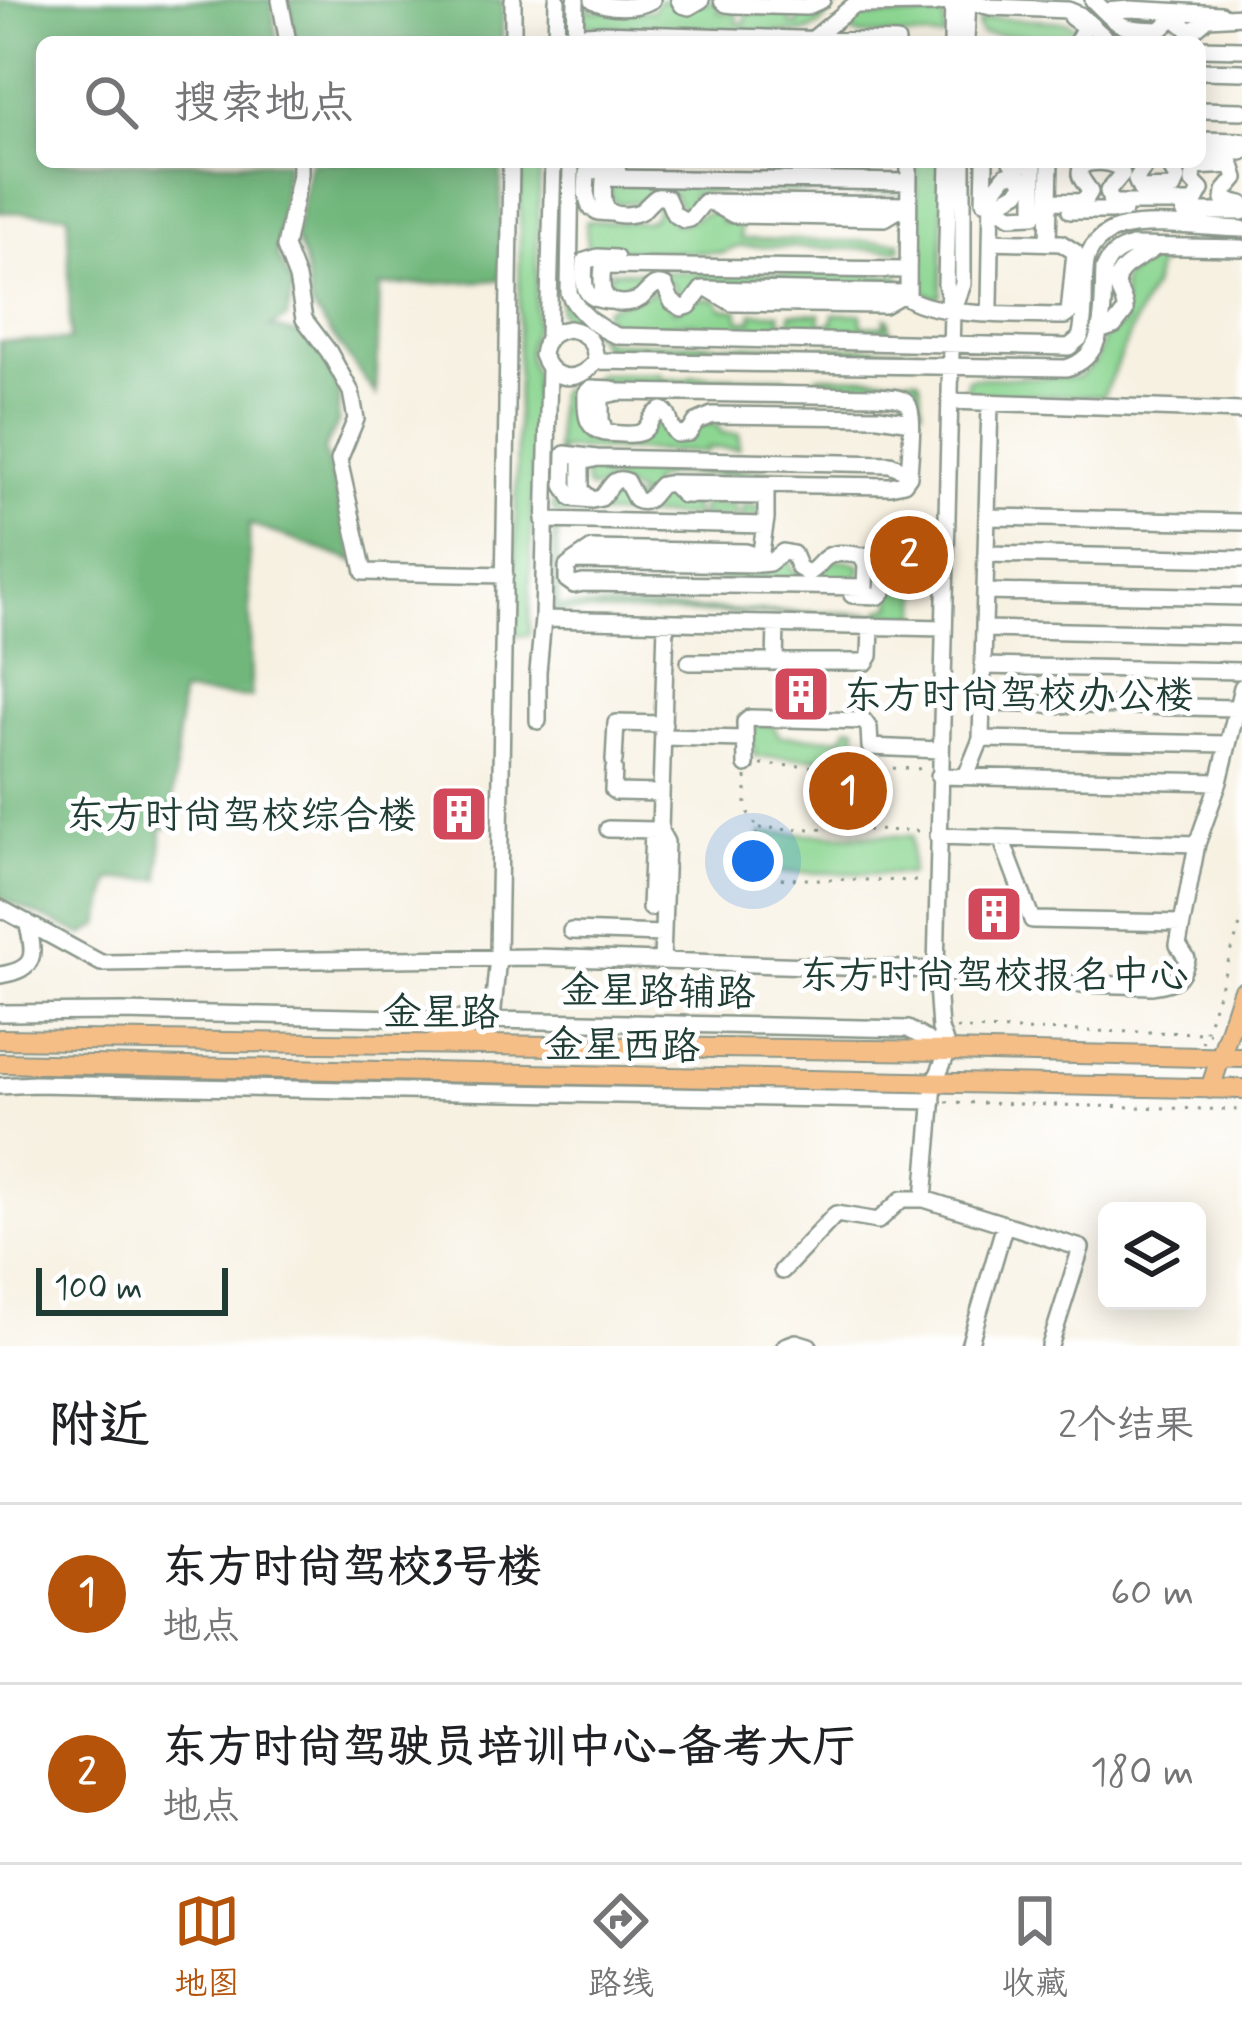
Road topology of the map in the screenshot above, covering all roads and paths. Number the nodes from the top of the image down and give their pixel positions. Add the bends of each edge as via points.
1 (280, 0) edge
2 (513, 0) edge
3 (556, 0) edge
4 (576, 0) edge
5 (593, 0) edge
6 (652, 0) edge
7 (679, 0) edge
8 (701, 0) edge
9 (722, 0) edge
10 (822, 0) edge
11 (953, 0) edge
12 (613, 3) edge
13 (1099, 6) edge
14 (964, 10) edge
15 (1235, 15) edge
16 (287, 36) edge
17 (513, 36) edge
18 (556, 36) edge
19 (575, 36) edge
20 (588, 36) edge
21 (707, 36) edge
22 (817, 36) edge
23 (846, 36) edge
24 (1083, 36) edge
25 (1103, 36) edge
26 (1206, 52) edge
27 (1242, 53) edge
28 (1206, 71) edge
29 (1242, 72) edge
30 (1206, 110) edge
31 (1242, 111) edge
32 (1206, 140) edge
33 (1242, 141) edge
34 (1206, 152) edge
35 (1242, 152) edge
36 (1206, 166) edge
37 (300, 168) edge
38 (511, 168) edge
39 (553, 168) edge
40 (571, 168) edge
41 (949, 168) edge
42 (964, 168) edge
43 (986, 168) edge
44 (1034, 168) edge
45 (1050, 168) edge
46 (1081, 168) edge
47 (1120, 168) edge
48 (1143, 168) edge
49 (1171, 168) edge
50 (1194, 168) edge
51 (909, 173) edge
52 (908, 205) junction
53 (1049, 206) junction
54 (1242, 208) edge
55 (1242, 229) edge
56 (1101, 238) junction
57 (991, 241) junction
58 (1156, 247) junction
59 (1242, 248) edge
60 (1067, 250) junction
61 (907, 267) junction
62 (906, 292) junction
63 (952, 311) junction
64 (984, 312) junction
65 (1100, 331) junction
66 (548, 338) junction
67 (952, 342) junction
68 (596, 361) junction
69 (950, 368) junction
70 (549, 370) junction
71 (950, 401) junction
72 (990, 403) junction
73 (1242, 410) edge
74 (911, 422) junction
75 (909, 476) junction
76 (766, 490) junction
77 (987, 517) junction
78 (544, 520) junction
79 (1242, 522) edge
80 (765, 525) junction
81 (986, 554) junction
82 (1242, 559) edge
83 (760, 560) junction
84 (505, 575) junction
85 (985, 592) junction
86 (1242, 597) edge
87 (543, 619) junction
88 (667, 622) junction
89 (776, 625) junction
90 (871, 626) junction
91 (944, 628) junction
92 (984, 629) junction
93 (1242, 635) edge
94 (689, 662) dead end
95 (776, 662) junction
96 (983, 666) junction
97 (1242, 671) edge
98 (1242, 687) edge
99 (982, 703) junction
100 (1237, 708) junction
101 (538, 721) dead end
102 (663, 730) junction
103 (745, 739) junction
104 (981, 739) junction
105 (1228, 744) junction
106 (940, 750) junction
107 (746, 765) junction
108 (939, 772) junction
109 (967, 776) junction
110 (1219, 782) junction
111 (662, 793) junction
112 (758, 828) junction
113 (608, 829) dead end
114 (656, 830) junction
115 (938, 834) junction
116 (1001, 838) junction
117 (1197, 844) junction
118 (938, 882) junction
119 (0, 908) edge
120 (650, 908) dead end
121 (1242, 920) edge
122 (28, 922) junction
123 (1182, 923) junction
124 (571, 932) dead end
125 (663, 934) junction
126 (498, 957) junction
127 (662, 961) junction
128 (936, 970) junction
129 (0, 975) edge
130 (1242, 992) edge
131 (0, 1013) edge
132 (492, 1020) junction
133 (940, 1029) junction
134 (1207, 1033) junction
135 (0, 1039) edge
136 (430, 1043) junction
137 (948, 1051) junction
138 (1196, 1058) junction
139 (1221, 1058) junction
140 (1242, 1058) edge
141 (0, 1064) edge
142 (0, 1086) edge
143 (1210, 1089) junction
144 (1242, 1089) edge
145 (933, 1093) junction
146 (1242, 1110) edge
147 (924, 1199) junction
148 (1005, 1224) junction
149 (782, 1270) dead end
150 (785, 1346) edge
151 (808, 1346) edge
152 (969, 1346) edge
153 (1050, 1346) edge

1 - 16 street
2 - 17 street
3 - 18 street
4 - 19 street
5 - 12 street
6 - 12 street
7 - 8 street via 689,7
9 - 10 street via 806,7
11 - 14 street
11 - 22 street via 854,5
13 - 15 street via 1129,29 1160,31 1176,19 1194,30 1208,18
14 - 23 street via 864,10 845,20
14 - 24 street via 1066,15
14 - 25 street via 1068,10
20 - 21 street
26 - 27 street
28 - 29 street
30 - 31 street
32 - 33 street
34 - 35 street
36 - 54 street via 1232,165 1236,178 1224,200
37 - 84 street via 285,247 304,319 350,392 356,419 340,460 364,572
38 - 84 street
39 - 66 street
40 - 67 street via 567,284 572,301 608,333
41 - 63 street
42 - 63 street via 962,284
43 - 64 street
44 - 57 street via 1034,215 1002,210 1023,184 1016,173 1006,175 992,194
45 - 53 street
46 - 53 street via 1090,192 1084,202
47 - 50 street via 1111,203 1194,203 1201,190
48 - 49 street via 1139,189 1159,190 1176,183
51 - 52 street
51 - 52 street via 589,171 586,194 598,212 634,214 662,196 684,220 704,202
52 - 61 street
53 - 54 street
53 - 60 street
55 - 56 street via 1135,226
56 - 60 street
56 - 60 street via 1089,253
57 - 60 street
57 - 64 street
58 - 59 street
58 - 65 street via 1118,276 1125,312
58 - 65 street via 1132,246 1108,259
60 - 64 street via 1065,316
60 - 67 street via 1083,330 1075,344
61 - 62 street
61 - 62 street via 603,266 602,286 609,301 632,302 660,284 682,308 702,289
62 - 63 street via 916,303
63 - 64 street
63 - 67 street
65 - 69 street via 1079,365
66 - 68 street via 578,330 591,340
66 - 70 street via 542,355
67 - 69 street
68 - 69 street
68 - 70 street via 578,377
69 - 71 street
70 - 78 street
71 - 72 street
71 - 91 street
72 - 73 street
72 - 77 street
74 - 74 street via 907,403 893,398 602,396 605,433 639,433 662,410 677,434 712,415
74 - 75 street
75 - 76 street via 890,487
75 - 76 street via 890,464 564,458 572,498 601,498 621,479 639,502 671,483 683,495
76 - 80 street
77 - 79 street
77 - 81 street
78 - 80 street
78 - 87 street
80 - 83 street
81 - 82 street
81 - 85 street
83 - 83 street via 746,552 592,549 566,571 574,585 865,586 862,556 832,555 808,573 787,552
84 - 126 street
85 - 86 street
85 - 92 street
87 - 88 street
87 - 101 street
88 - 89 street
88 - 102 street
89 - 90 street
89 - 95 street
90 - 91 street
90 - 95 street via 866,662
91 - 106 street
92 - 93 street
92 - 96 street
94 - 95 street
96 - 97 street
96 - 99 street
98 - 100 street
99 - 100 street
99 - 104 street
100 - 105 street
102 - 103 street
102 - 111 street
102 - 111 street via 616,723 611,792
103 - 106 street via 750,718 864,721 870,747
103 - 107 street
104 - 105 street
104 - 109 street
105 - 110 street
106 - 108 street
107 - 108 path
107 - 112 path via 746,810
108 - 109 street
108 - 115 street
109 - 110 street
110 - 117 street
111 - 114 street
112 - 115 path
112 - 118 path via 754,878
113 - 114 street
114 - 120 street
114 - 125 street via 666,842
115 - 116 street
115 - 118 street
116 - 117 street
116 - 123 street via 1032,920
117 - 123 street
118 - 128 street
119 - 122 street
121 - 134 path
122 - 126 street via 101,963
122 - 129 street via 32,959
123 - 128 street via 1183,974 1152,986 990,981
124 - 125 street
125 - 127 street
126 - 127 street
126 - 132 street
127 - 128 street
128 - 133 street
130 - 139 main road
131 - 132 street, 金星路辅路
132 - 136 street
132 - 137 street, 金星路辅路 via 908,1029
133 - 134 path
133 - 137 street
134 - 138 path
135 - 136 main road, 金星路
136 - 137 main road, 金星路
137 - 138 main road, 金星路
137 - 145 street
138 - 139 main road, 金星路
139 - 140 main road, 金星路
139 - 143 main road
141 - 145 main road, 金星西路
142 - 145 street
143 - 144 main road, 金星西路
143 - 145 main road, 金星西路
145 - 146 path
145 - 147 street
147 - 148 street
147 - 149 street via 902,1199 878,1221 836,1214
148 - 152 street
148 - 153 street via 1082,1248
150 - 151 street

